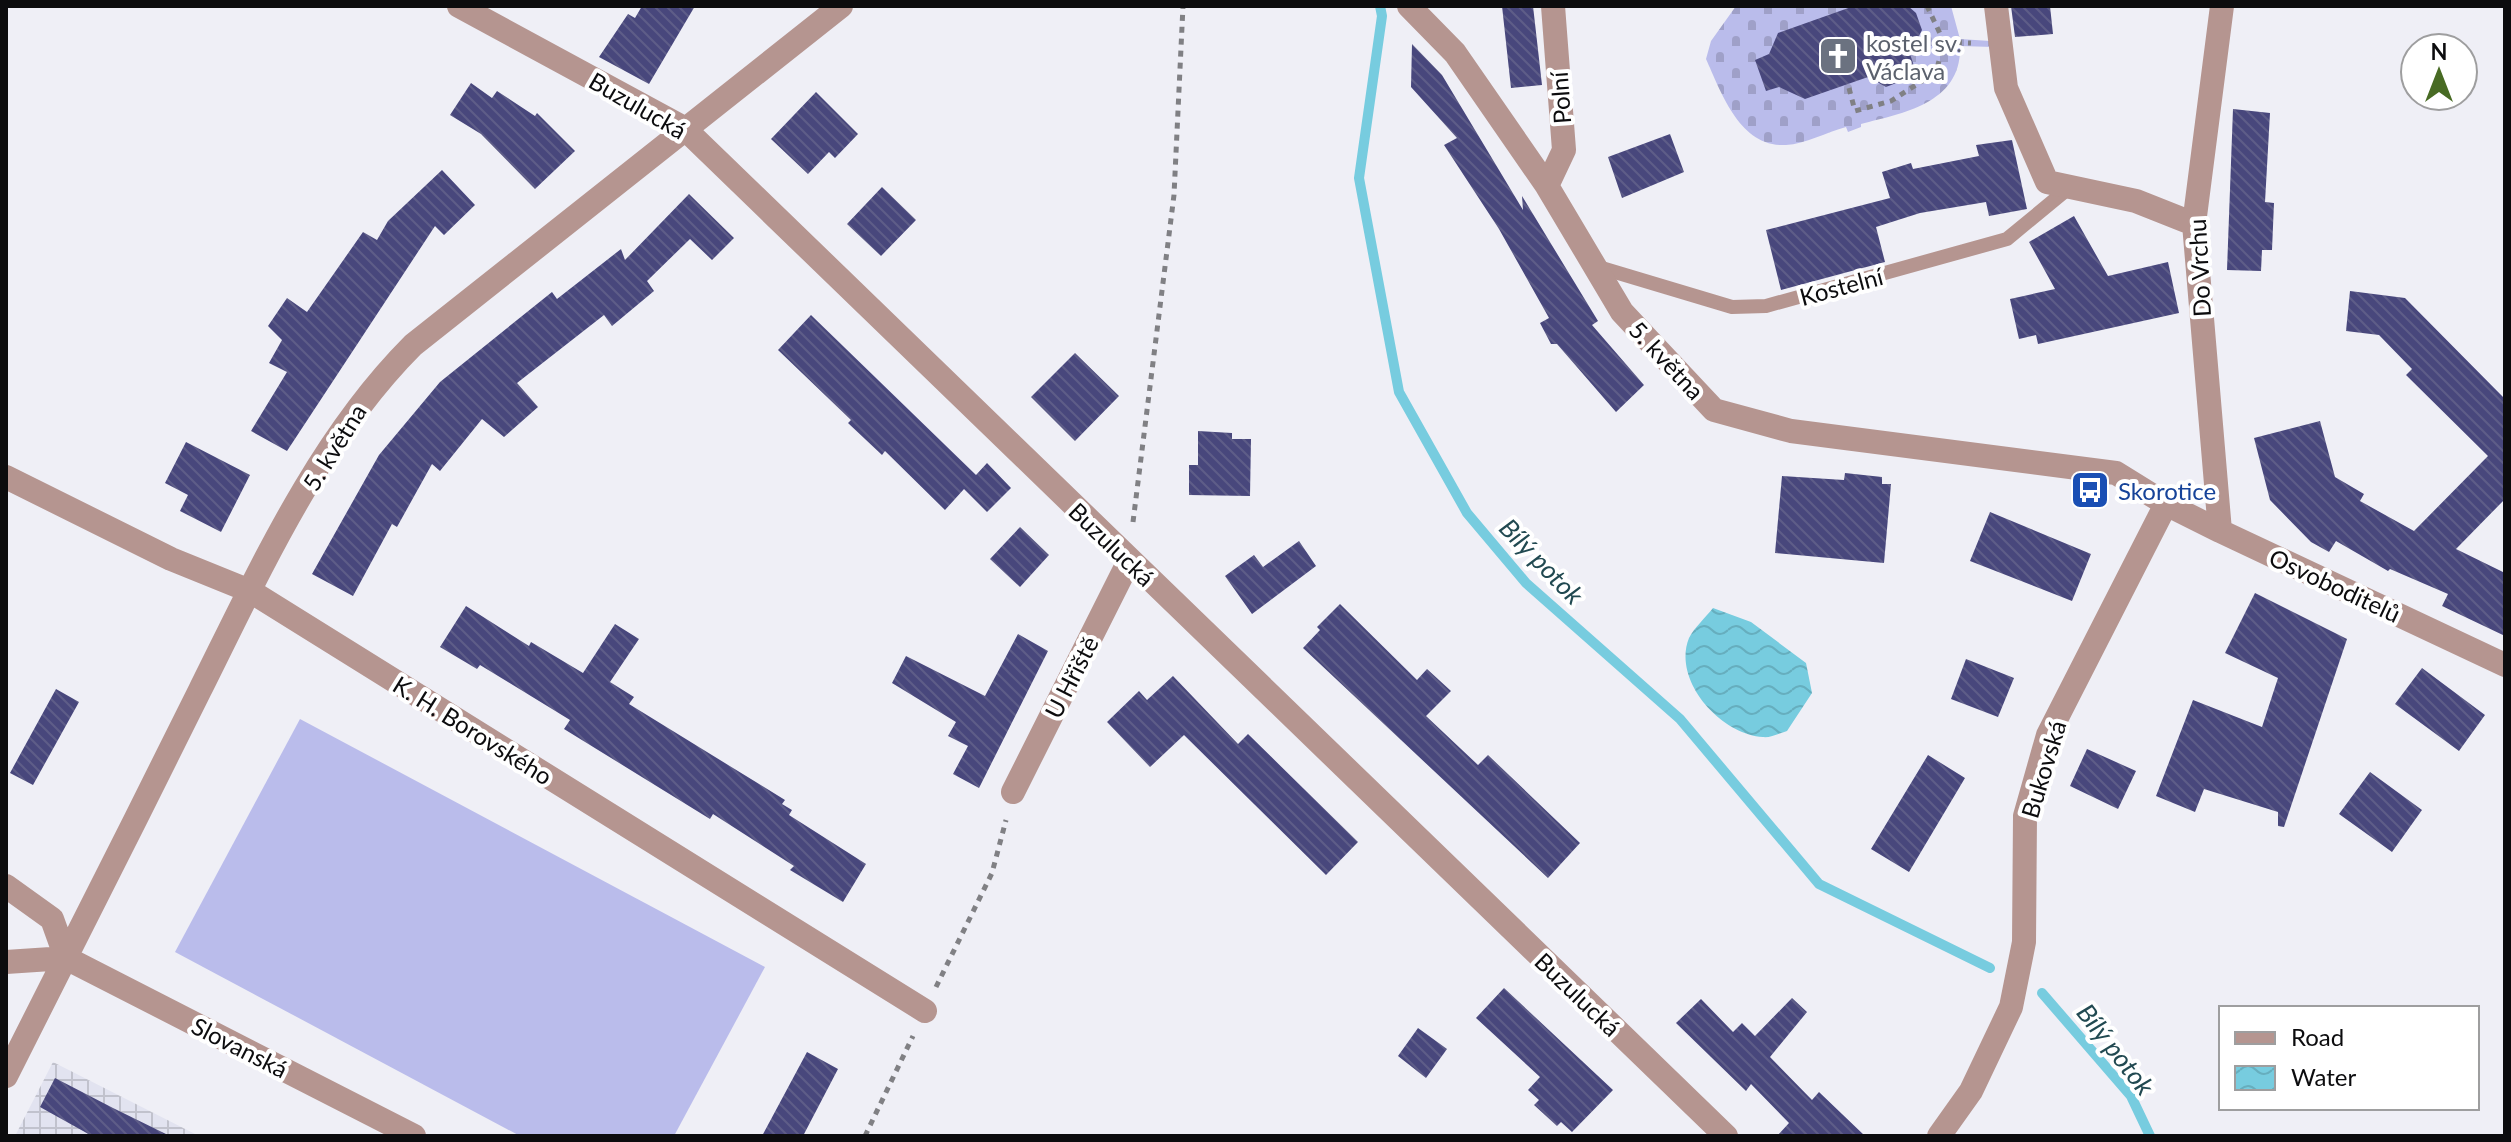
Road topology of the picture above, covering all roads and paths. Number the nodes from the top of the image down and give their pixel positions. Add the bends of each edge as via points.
1 (459, 6) edge
2 (841, 6) edge
3 (1183, 6) edge
4 (1409, 6) edge
5 (1553, 6) edge
6 (1927, 6) edge
7 (1996, 6) edge
8 (2222, 6) edge
9 (1849, 88) dead end
10 (684, 128) junction
11 (1547, 186) junction
12 (2070, 187) junction
13 (2194, 224) junction
14 (1595, 266) junction
15 (6, 477) edge
16 (2166, 504) junction
17 (2220, 531) junction
18 (1129, 561) junction
19 (250, 591) junction
20 (2505, 665) edge
21 (1013, 792) joint
22 (6, 886) edge
23 (66, 958) junction
24 (6, 962) edge
25 (925, 1011) junction
26 (6, 1076) edge
27 (414, 1136) edge
28 (865, 1136) edge
29 (1726, 1136) edge
30 (1939, 1136) edge

1 - 10 street, Buzulucká
2 - 10 street, 5. května
3 - 18 path via 1174,195
4 - 11 street, 5. května via 1455,53
5 - 11 street, Polní via 1564,150
6 - 9 path via 1944,42 1936,72 1891,101 1855,111
7 - 12 street via 2006,88 2047,182
8 - 13 street, Do Vrchu
10 - 18 street, Buzulucká
10 - 19 street, 5. května via 413,345 379,379 345,422
11 - 14 street, 5. května
12 - 13 street via 2136,201
12 - 14 lane, Kostelní via 2007,239 1766,306 1732,307
13 - 17 street, Do Vrchu
14 - 16 street, 5. května via 1622,312 1714,410 1791,431 2116,473
15 - 19 street, K. H. Borovského via 171,559
16 - 17 street, Osvoboditelů
16 - 30 street, Bukovská via 2048,735 2025,816 2024,942 2011,1007 1971,1091
17 - 20 street, Osvoboditelů
18 - 21 street, U Hřiště
18 - 29 street, Buzulucká
19 - 23 street, 5. května
19 - 25 street, K. H. Borovského
21 - 25 path via 992,873
22 - 23 street via 52,919
23 - 24 street
23 - 26 street, 5. května
23 - 27 street, Slovanská
25 - 28 path

